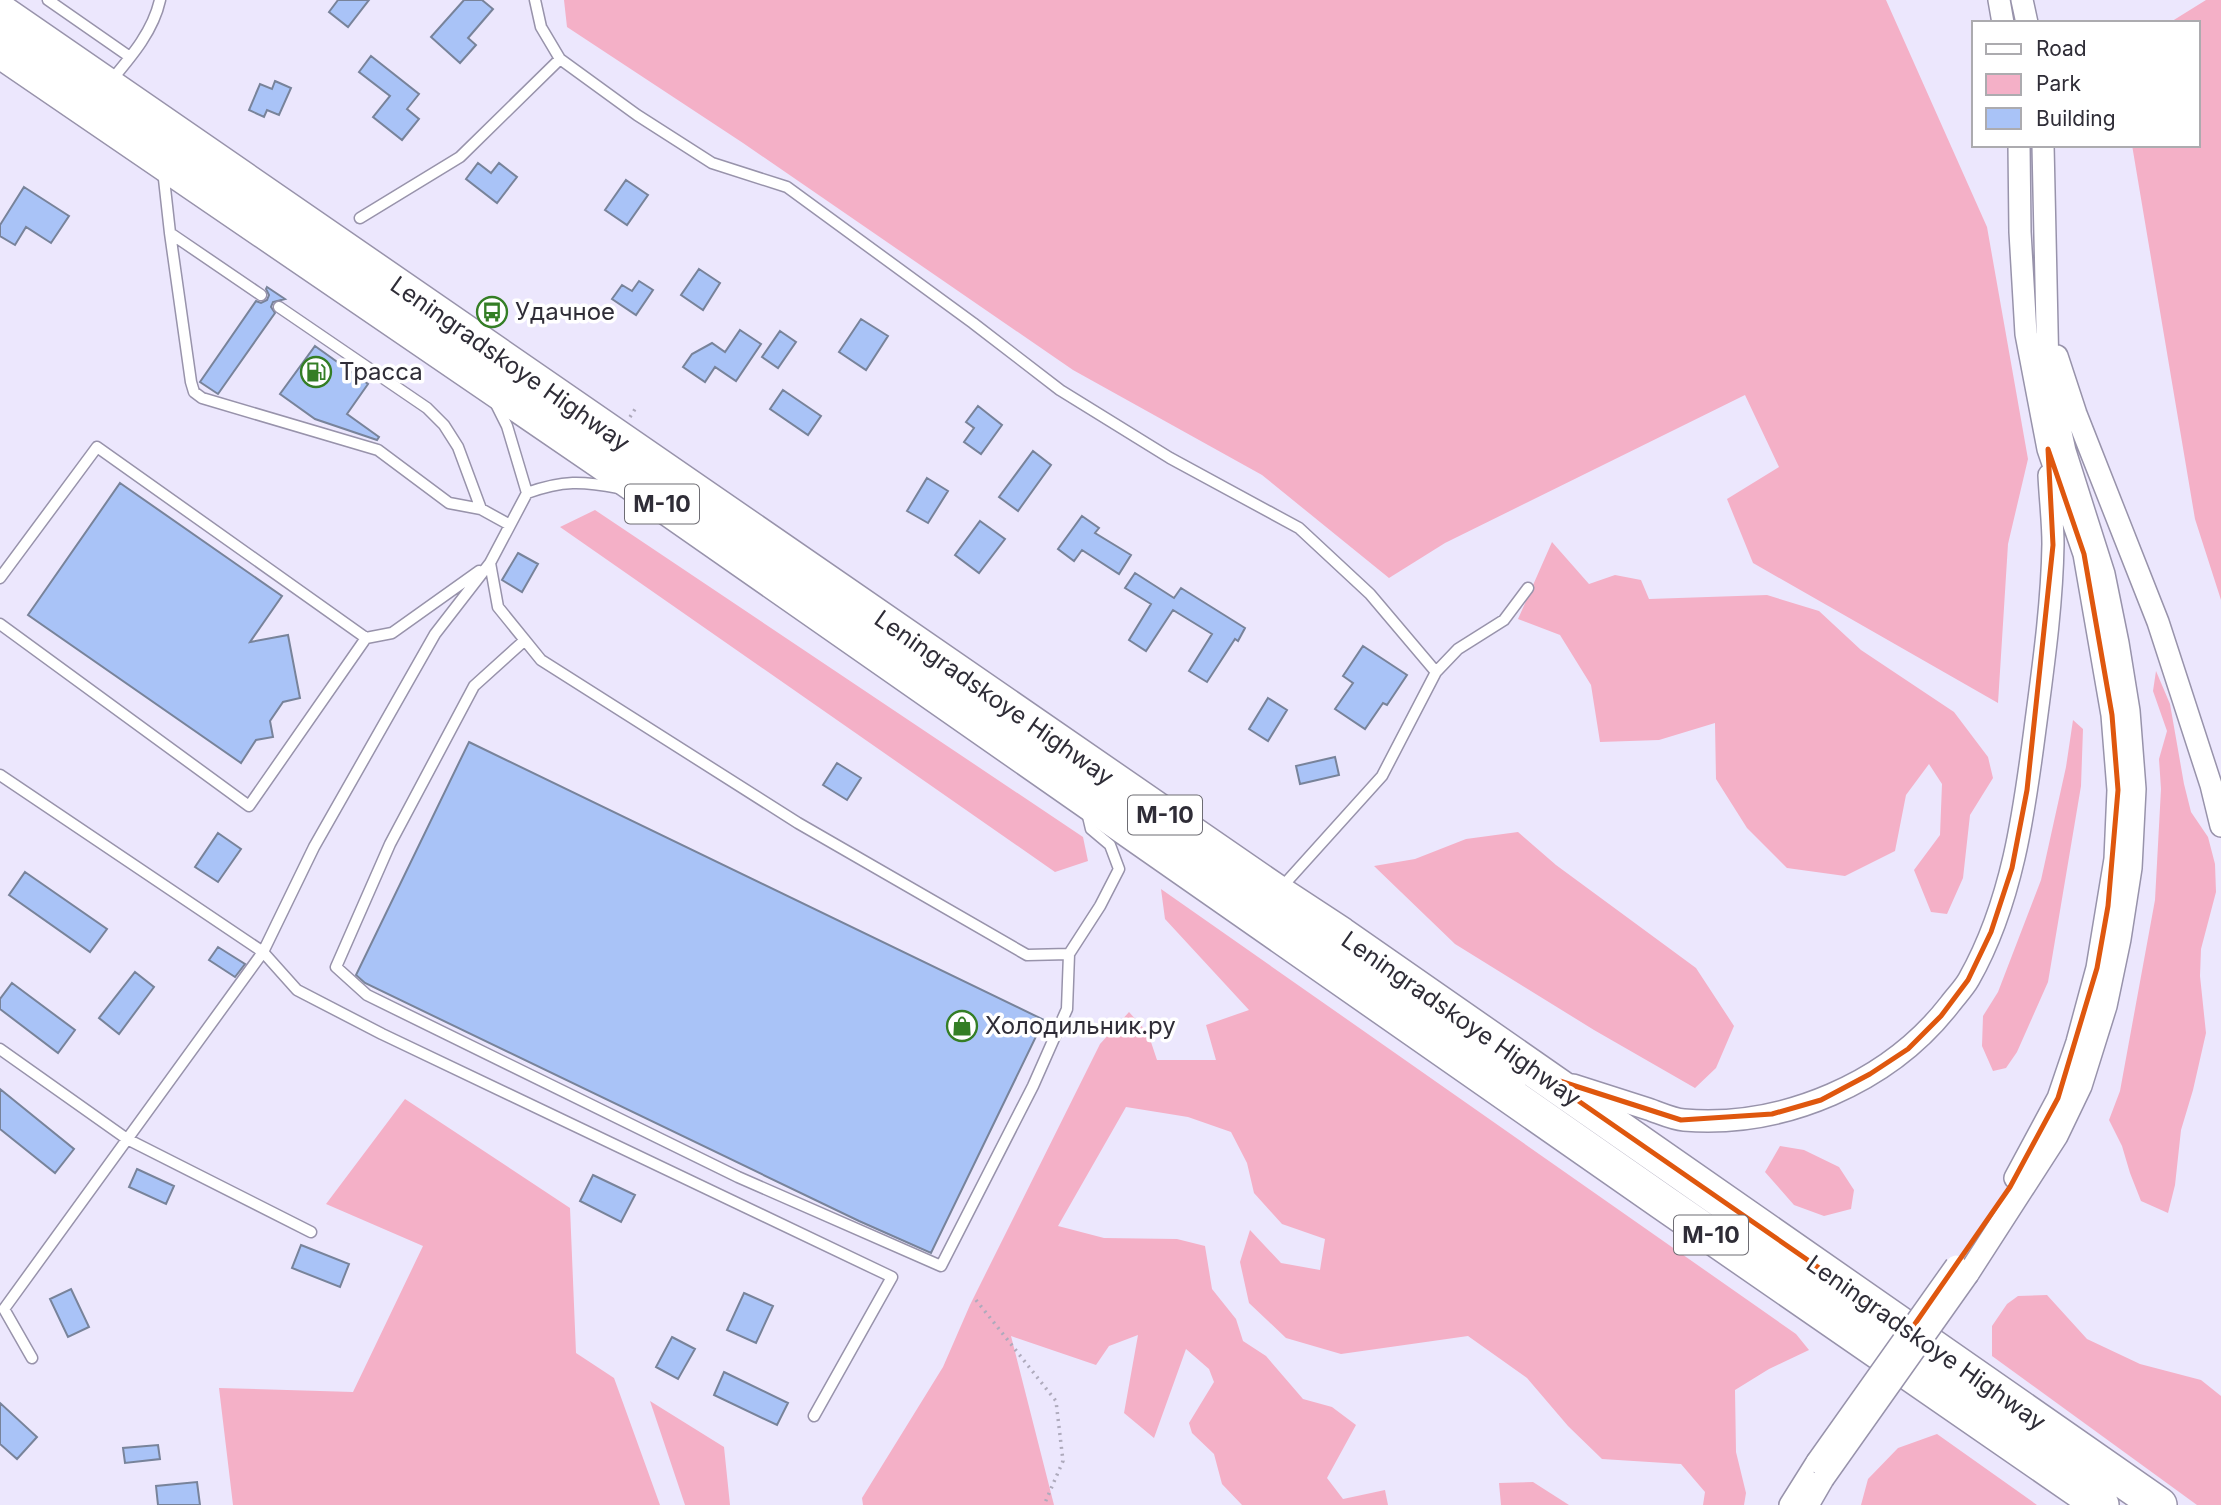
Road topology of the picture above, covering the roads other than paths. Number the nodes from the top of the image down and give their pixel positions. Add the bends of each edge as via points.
1 (48, 0) edge
2 (160, 0) edge
3 (535, 0) edge
4 (1999, 0) edge
5 (2022, 0) edge
6 (0, 12) edge
7 (2003, 21) edge
8 (2027, 21) edge
9 (0, 50) edge
10 (130, 57) junction
11 (560, 59) junction
12 (107, 84) junction
13 (2019, 147) edge
14 (2043, 147) edge
15 (162, 160) junction
16 (360, 218) dead end
17 (170, 233) junction
18 (261, 295) dead end
19 (279, 307) dead end
20 (2048, 311) junction
21 (485, 381) junction
22 (2048, 449) junction
23 (527, 493) junction
24 (646, 493) junction
25 (481, 509) junction
26 (510, 525) junction
27 (490, 564) junction
28 (0, 578) edge
29 (1528, 588) dead end
30 (0, 624) edge
31 (366, 638) junction
32 (525, 640) junction
33 (1436, 672) junction
34 (0, 775) edge
35 (1085, 799) junction
36 (2221, 826) edge
37 (1277, 893) junction
38 (263, 952) junction
39 (1069, 954) junction
40 (0, 1049) edge
41 (1541, 1075) junction
42 (127, 1139) junction
43 (311, 1232) dead end
44 (1962, 1270) junction
45 (2, 1311) edge
46 (32, 1358) dead end
47 (814, 1416) dead end
48 (1820, 1470) junction
49 (1790, 1505) edge
50 (1808, 1505) edge
51 (2101, 1505) edge
52 (2159, 1505) edge

1 - 10 lane
2 - 10 lane via 157,16
3 - 11 lane via 541,27
4 - 7 street
5 - 8 street
6 - 12 highway, Leningradskoye Highway / М-10
9 - 15 highway, Leningradskoye Highway / М-10
10 - 12 lane
11 - 16 lane via 460,158
11 - 33 lane via 712,163 787,187 1060,390 1170,458 1299,528 1370,594
12 - 37 highway, Leningradskoye Highway / М-10
13 - 22 street via 2026,334
14 - 20 street
15 - 17 lane
15 - 21 highway, Leningradskoye Highway / М-10
17 - 18 lane
17 - 25 lane via 194,392 378,450 449,503
19 - 25 lane via 427,408 458,447
20 - 36 street via 2058,364 2158,622
20 - 44 street via 2048,373 2065,451 2104,574 2129,710 2135,789 2131,868 2106,1006 2081,1086 2057,1136
21 - 23 lane via 507,426
21 - 24 highway, Leningradskoye Highway / М-10
22 - 41 street via 2053,545 2027,790 2012,868 1992,932 1968,980 1941,1016 1908,1049 1821,1100 1728,1121 1681,1120
22 - 44 street via 2084,554 2112,715 2118,790 2115,859 2096,968 2058,1098
23 - 24 lane via 551,484 585,481
23 - 26 lane
24 - 35 highway, Leningradskoye Highway / М-10
25 - 26 lane
26 - 27 lane
27 - 31 lane via 392,634
27 - 32 lane via 498,607
27 - 38 lane via 435,634 314,847
28 - 31 lane via 97,447
29 - 33 lane via 1504,620 1458,649
30 - 31 lane via 249,806
32 - 39 lane via 541,660 810,830 1027,955
32 - 39 lane via 474,686 390,844 336,967 367,995 738,1177 941,1266 1067,1009
33 - 37 lane via 1382,776
34 - 38 lane
35 - 39 lane via 1091,829 1110,845 1119,869
35 - 51 highway, Leningradskoye Highway / М-10
37 - 41 highway, Leningradskoye Highway / М-10
38 - 42 lane
38 - 47 lane via 297,990 382,1034 891,1277
40 - 42 lane
41 - 52 highway, Leningradskoye Highway / М-10
42 - 43 lane
42 - 45 lane
44 - 48 street, bridge
45 - 46 lane
48 - 49 street
48 - 50 street

